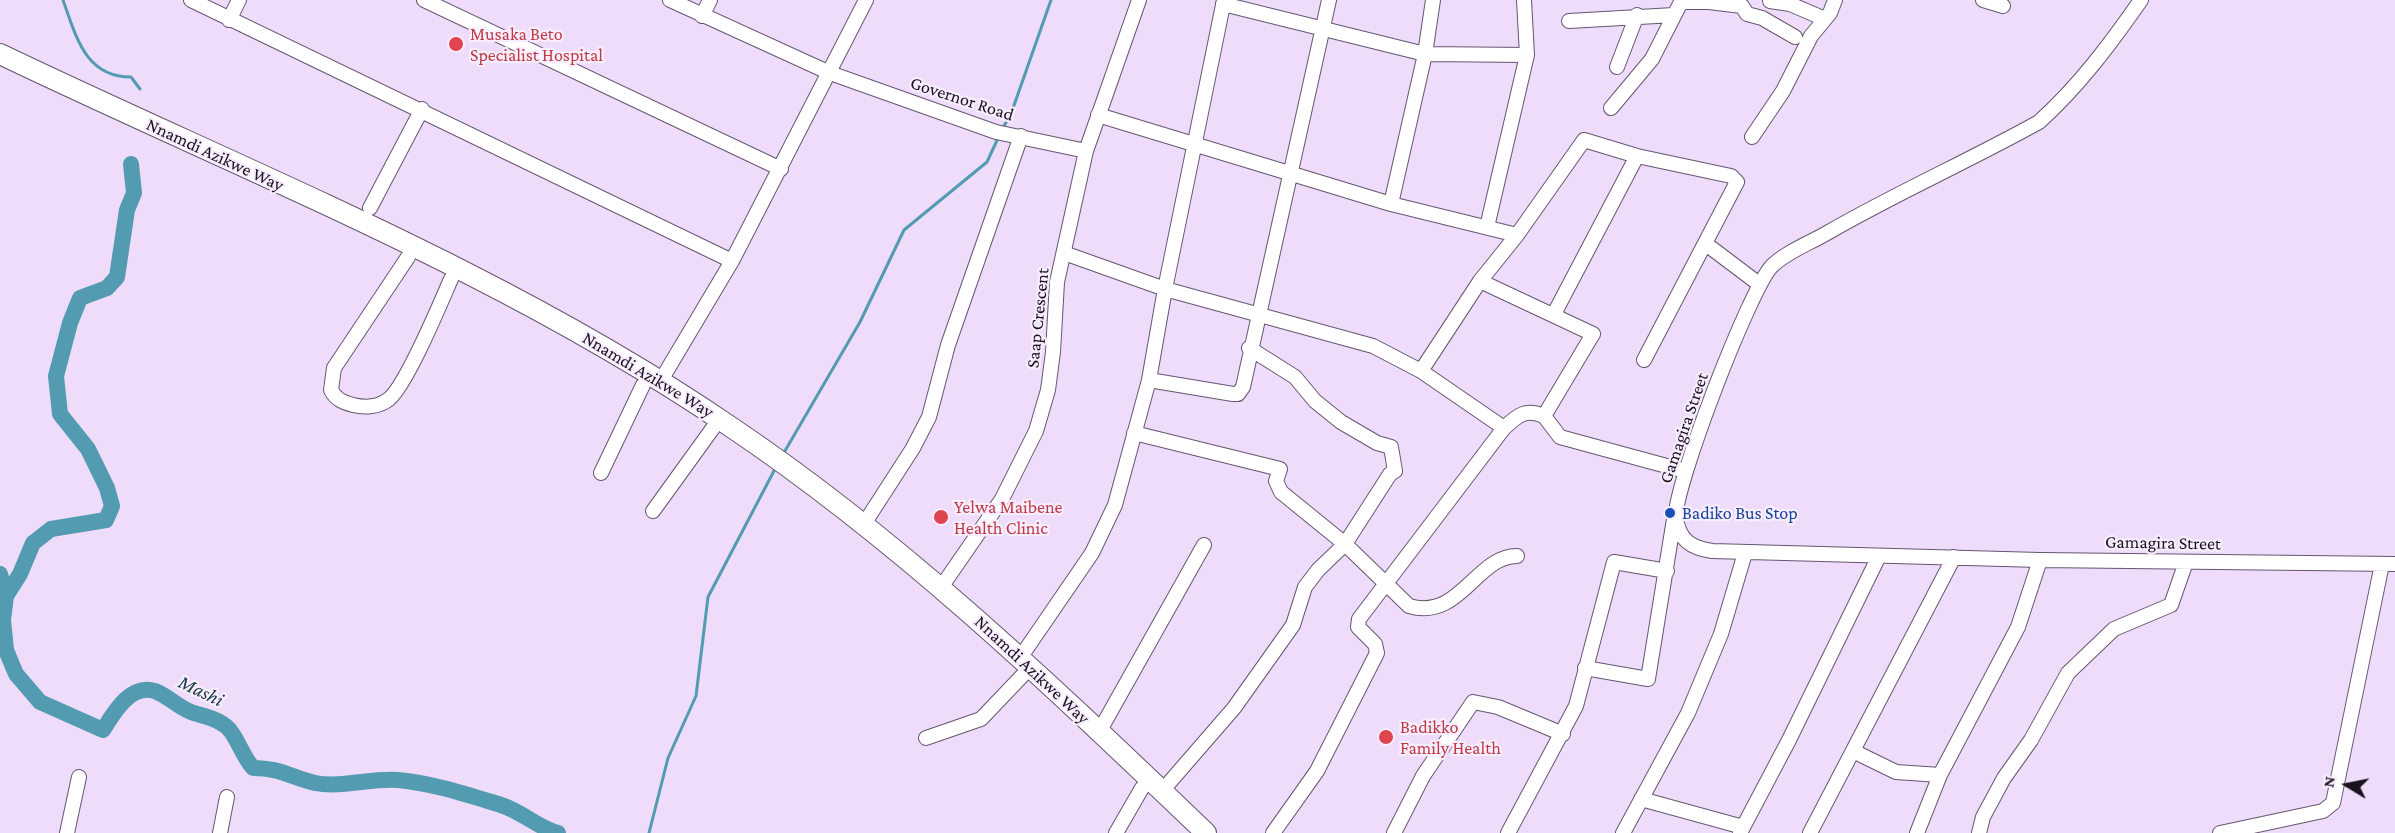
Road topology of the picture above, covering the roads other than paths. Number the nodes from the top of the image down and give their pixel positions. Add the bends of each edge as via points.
1 (191, 0) edge
2 (239, 0) edge
3 (424, 0) edge
4 (670, 0) edge
5 (710, 0) edge
6 (866, 0) edge
7 (1139, 0) edge
8 (1329, 0) edge
9 (1433, 0) edge
10 (1524, 0) edge
11 (1835, 0) edge
12 (1983, 0) edge
13 (2141, 0) edge
14 (1681, 1) edge
15 (1770, 1) edge
16 (1224, 2) edge
17 (2003, 6) dead end
18 (1637, 15) junction
19 (1674, 15) junction
20 (702, 16) junction
21 (1825, 19) junction
22 (229, 20) junction
23 (1569, 21) dead end
24 (1323, 30) junction
25 (1795, 37) dead end
26 (1425, 54) junction
27 (1527, 55) junction
28 (2, 62) edge
29 (1617, 67) dead end
30 (830, 73) junction
31 (1611, 108) dead end
32 (422, 109) junction
33 (1098, 115) junction
34 (1009, 134) junction
35 (1752, 137) dead end
36 (1195, 146) junction
37 (1086, 151) junction
38 (1637, 156) junction
39 (781, 169) junction
40 (1292, 174) junction
41 (1391, 204) junction
42 (370, 208) dead end
43 (1487, 227) junction
44 (1516, 235) junction
45 (1706, 244) junction
46 (1064, 253) junction
47 (408, 257) junction
48 (732, 261) junction
49 (451, 279) junction
50 (1480, 281) junction
51 (1759, 284) junction
52 (1165, 289) junction
53 (1554, 314) junction
54 (1259, 315) junction
55 (1250, 348) junction
56 (1644, 360) dead end
57 (1421, 371) junction
58 (1149, 380) junction
59 (652, 386) junction
60 (1544, 416) junction
61 (713, 428) junction
62 (1504, 428) junction
63 (1134, 433) junction
64 (1685, 471) junction
65 (602, 473) dead end
66 (653, 511) dead end
67 (1675, 511) junction
68 (864, 524) junction
69 (1203, 544) dead end
70 (1345, 544) junction
71 (1745, 553) junction
72 (1517, 556) dead end
73 (1879, 556) junction
74 (1954, 557) junction
75 (2040, 560) junction
76 (2186, 562) junction
77 (2388, 564) edge
78 (1667, 571) junction
79 (1388, 585) junction
80 (942, 586) junction
81 (1021, 667) junction
82 (1585, 668) junction
83 (1099, 732) junction
84 (1563, 734) junction
85 (926, 738) dead end
86 (1853, 751) junction
87 (1940, 775) junction
88 (79, 777) dead end
89 (1142, 788) junction
90 (1162, 791) junction
91 (227, 797) dead end
92 (1641, 799) junction
93 (1741, 830) edge
94 (70, 832) edge
95 (220, 833) edge
96 (1116, 833) edge
97 (1190, 833) edge
98 (1206, 833) edge
99 (1273, 833) edge
100 (1394, 833) edge
101 (1508, 833) edge
102 (1623, 833) edge
103 (1810, 833) edge
104 (1917, 833) edge
105 (1979, 833) edge
106 (2220, 833) edge

1 - 22 street
2 - 22 street
3 - 39 street
4 - 20 street, Governor Road
5 - 20 street
6 - 30 street
7 - 33 street, Saap Crescent
8 - 24 street
9 - 26 street
10 - 27 street
11 - 21 street
12 - 17 street
13 - 51 street, Gamagira Street via 2109,45 2039,122 1846,222 1772,265
14 - 19 street
14 - 25 street via 1742,6 1747,14
15 - 21 street via 1790,4
16 - 24 street
16 - 36 street
18 - 19 street
18 - 23 street
18 - 29 street
19 - 31 street via 1652,59
20 - 30 street, Governor Road
21 - 35 street
22 - 32 street
24 - 26 street
24 - 40 street
26 - 27 street
26 - 41 street
27 - 43 street
28 - 47 highway, Nnamdi Azikwe Way
28 - 59 highway, Nnamdi Azikwe Way via 427,252 577,333
30 - 34 street, Governor Road
30 - 39 street
32 - 42 street
32 - 48 street
33 - 36 street
33 - 37 street, Saap Crescent
34 - 37 street, Governor Road
34 - 68 street via 929,417
36 - 40 street
36 - 52 street
37 - 46 street, Saap Crescent
38 - 44 street via 1584,140
38 - 45 street via 1736,179 1737,187
38 - 53 street
39 - 48 street
40 - 41 street
40 - 54 street
41 - 43 street
43 - 44 street
44 - 50 street
45 - 51 street
45 - 56 street
46 - 52 street
46 - 80 street, Saap Crescent via 1053,313 1048,390 1036,431 1002,499
47 - 49 highway, Nnamdi Azikwe Way
47 - 49 street via 334,368 331,390 341,401 371,406 394,394
48 - 59 street
49 - 59 highway, Nnamdi Azikwe Way
50 - 53 street
50 - 57 street
51 - 64 street, Gamagira Street via 1743,316
52 - 54 street
52 - 58 street
53 - 60 street via 1593,334
54 - 55 street
54 - 57 street via 1372,346
55 - 58 street via 1243,387 1238,394
55 - 70 street via 1295,377 1315,401 1341,422 1391,447 1395,471
57 - 62 street
58 - 63 street
59 - 61 highway, Nnamdi Azikwe Way
59 - 65 street
59 - 68 highway, Nnamdi Azikwe Way via 728,424
60 - 62 street via 1532,410 1522,413
60 - 64 street via 1560,437
61 - 66 street
61 - 81 highway, Nnamdi Azikwe Way via 867,543
62 - 79 street
63 - 70 street via 1280,469 1276,481 1281,492
63 - 81 street via 1115,505 1092,553
64 - 67 street, Gamagira Street
67 - 71 street, Gamagira Street via 1679,530 1690,546
67 - 78 street
68 - 80 highway, Nnamdi Azikwe Way
69 - 83 street
70 - 79 street
70 - 90 street via 1305,587 1293,625 1234,708
71 - 73 street, Gamagira Street
71 - 92 street via 1721,634 1688,713
72 - 79 street via 1492,563 1479,578 1438,607 1423,610 1409,606
73 - 74 street, Gamagira Street
73 - 93 street
74 - 75 street, Gamagira Street
74 - 86 street
75 - 76 street, Gamagira Street
75 - 87 street via 2018,627
76 - 77 street, Gamagira Street
76 - 105 street via 2171,605 2114,629 2068,673 2031,740 2004,778
77 - 106 street via 2333,803 2323,811
78 - 82 street via 1614,562
78 - 82 street via 1648,678
79 - 99 street via 1357,623 1375,644 1377,653 1317,771
80 - 81 highway, Nnamdi Azikwe Way
81 - 83 highway, Nnamdi Azikwe Way
81 - 85 street via 981,719
81 - 89 highway, Nnamdi Azikwe Way
82 - 84 street via 1576,706
83 - 90 highway, Nnamdi Azikwe Way
84 - 100 street via 1498,707 1473,702 1423,776
84 - 101 street
86 - 87 street via 1896,772
86 - 103 street
87 - 104 street
88 - 94 street
89 - 96 street
89 - 97 highway, Nnamdi Azikwe Way
90 - 98 highway, Nnamdi Azikwe Way
91 - 95 street
92 - 93 street
92 - 102 street

